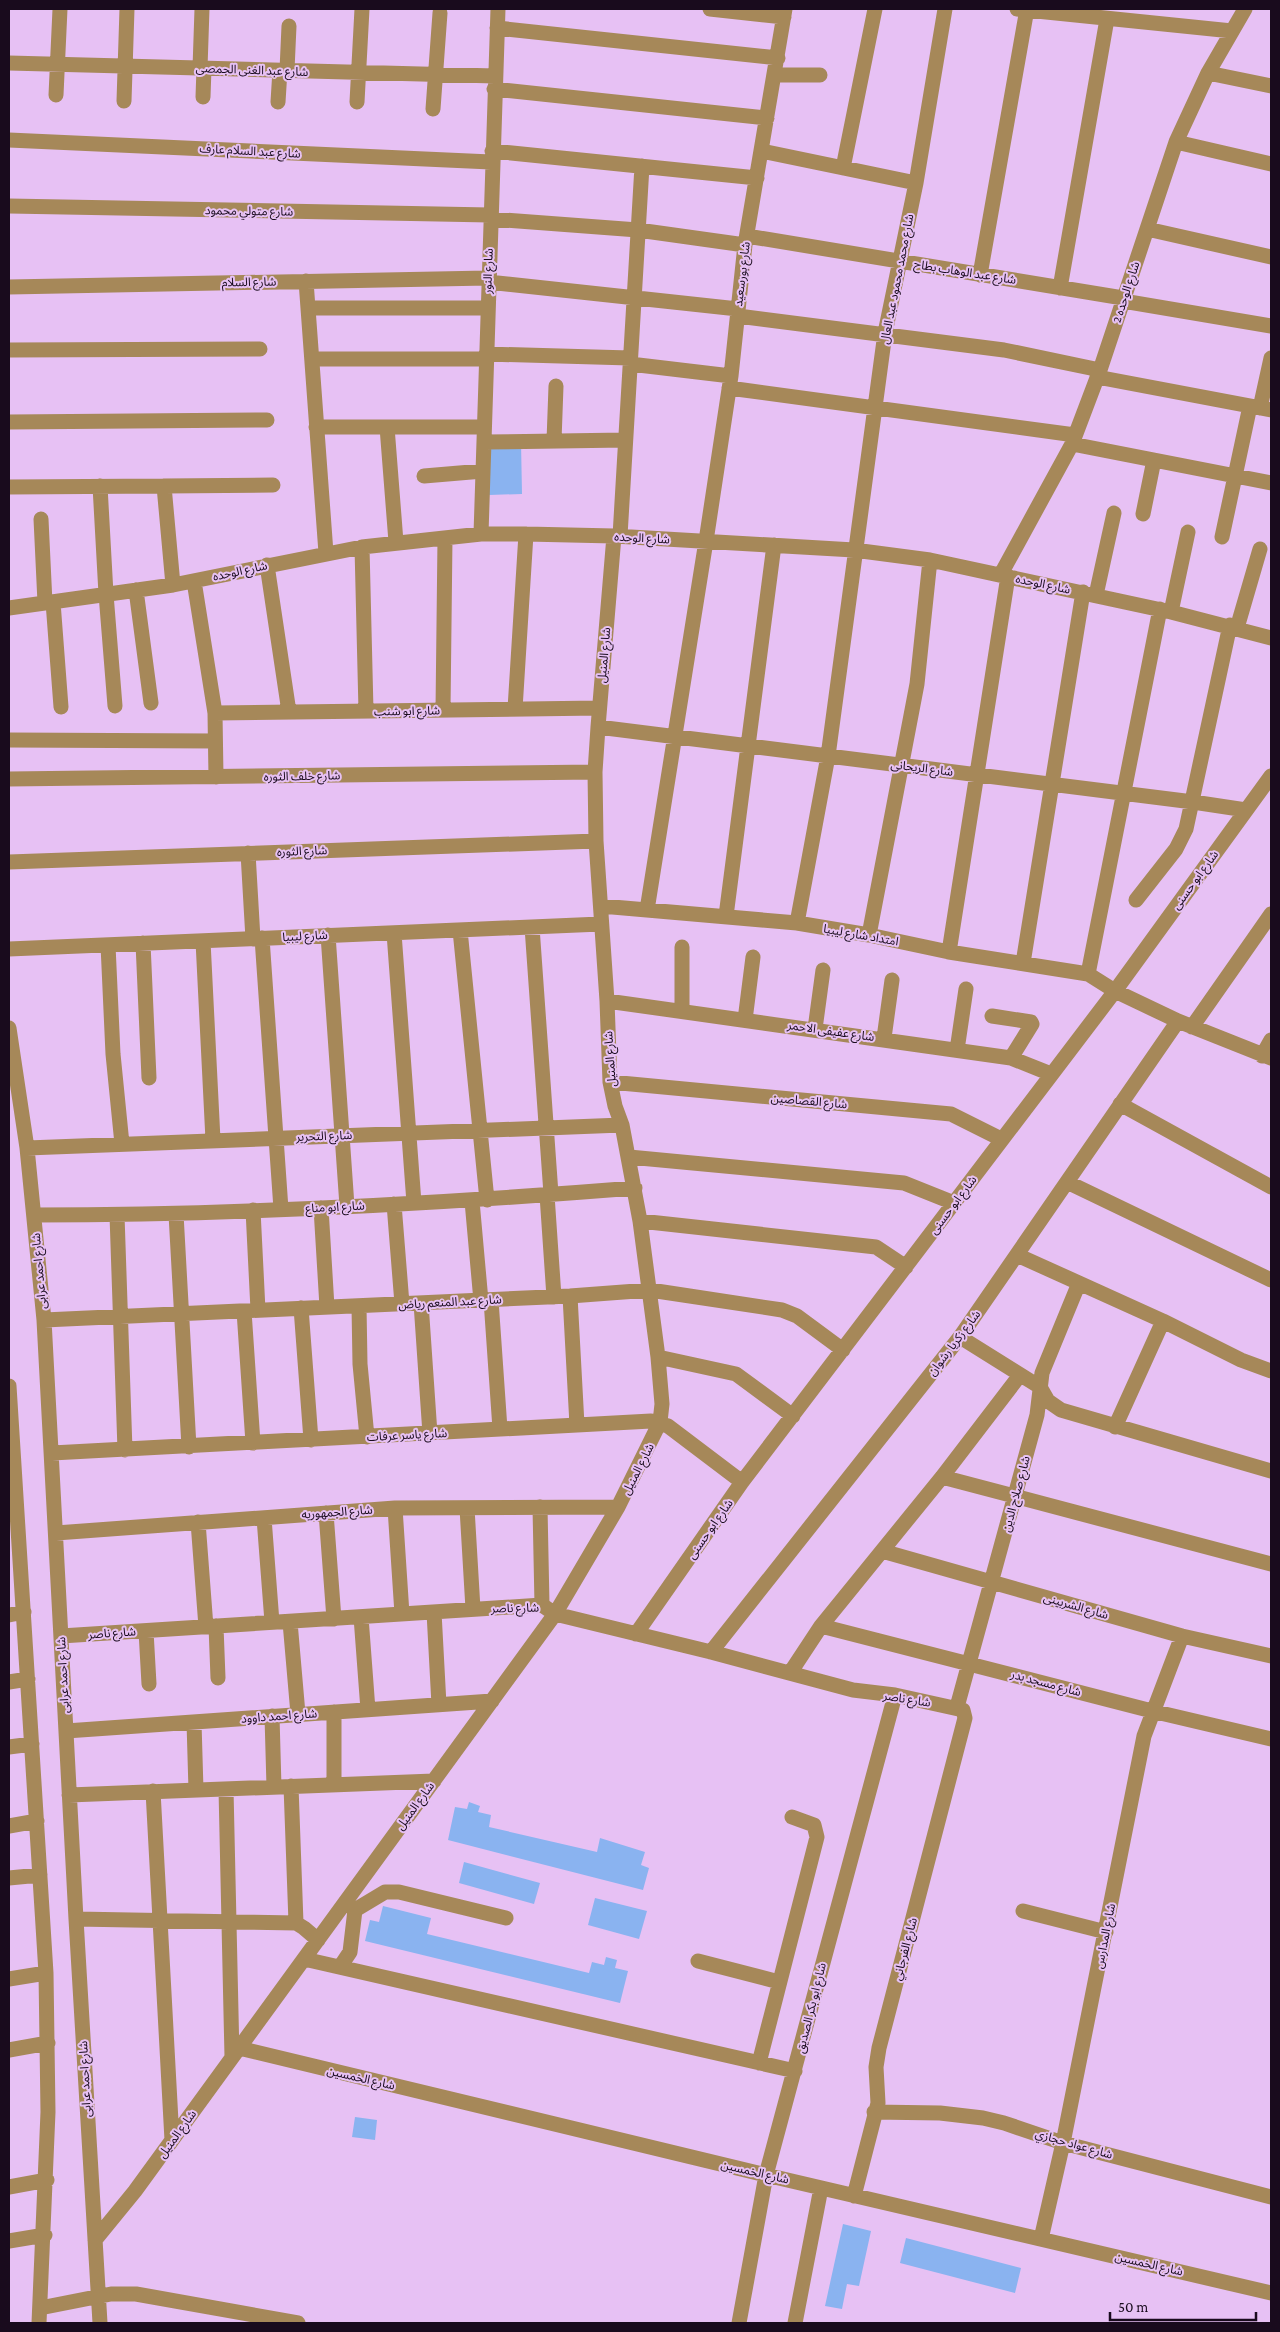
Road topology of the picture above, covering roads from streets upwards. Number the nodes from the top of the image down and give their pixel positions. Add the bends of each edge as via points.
1 (60, 9) edge
2 (127, 9) edge
3 (202, 9) edge
4 (362, 9) edge
5 (498, 9) edge
6 (710, 9) edge
7 (875, 9) edge
8 (945, 9) edge
9 (1018, 9) edge
10 (1027, 9) edge
11 (1245, 9) edge
12 (440, 13) dead end
13 (784, 13) edge
14 (1107, 19) junction
15 (289, 26) dead end
16 (497, 28) junction
17 (1232, 31) junction
18 (778, 58) junction
19 (9, 63) edge
20 (58, 64) junction
21 (125, 66) junction
22 (202, 68) junction
23 (283, 70) junction
24 (358, 72) junction
25 (1208, 73) junction
26 (436, 74) junction
27 (775, 75) junction
28 (820, 75) dead end
29 (494, 82) junction
30 (1271, 86) edge
31 (56, 95) dead end
32 (203, 97) dead end
33 (124, 102) dead end
34 (278, 102) dead end
35 (357, 102) dead end
36 (433, 108) dead end
37 (767, 118) junction
38 (9, 140) edge
39 (1176, 142) junction
40 (762, 151) junction
41 (492, 156) junction
42 (1271, 164) edge
43 (642, 166) junction
44 (843, 168) junction
45 (757, 178) junction
46 (916, 183) junction
47 (9, 206) edge
48 (490, 217) junction
49 (1147, 229) junction
50 (638, 230) junction
51 (746, 241) junction
52 (1271, 257) edge
53 (900, 261) junction
54 (980, 274) junction
55 (488, 280) junction
56 (306, 281) junction
57 (9, 287) edge
58 (1060, 288) junction
59 (634, 298) junction
60 (1123, 300) junction
61 (308, 308) junction
62 (488, 308) junction
63 (738, 313) junction
64 (1271, 325) edge
65 (885, 333) junction
66 (260, 349) dead end
67 (9, 350) edge
68 (486, 357) junction
69 (1271, 358) edge
70 (312, 359) junction
71 (630, 361) junction
72 (1098, 374) junction
73 (730, 382) junction
74 (556, 386) dead end
75 (876, 408) junction
76 (1261, 408) edge
77 (267, 420) dead end
78 (9, 422) edge
79 (316, 427) junction
80 (387, 427) junction
81 (484, 434) junction
82 (1073, 439) junction
83 (625, 440) junction
84 (554, 441) junction
85 (1154, 460) junction
86 (483, 472) junction
87 (424, 476) dead end
88 (1235, 476) junction
89 (1271, 483) edge
90 (273, 485) dead end
91 (100, 486) junction
92 (164, 486) junction
93 (9, 487) edge
94 (1114, 513) dead end
95 (1142, 514) dead end
96 (41, 519) dead end
97 (1188, 532) dead end
98 (481, 534) junction
99 (526, 534) junction
100 (617, 536) junction
101 (1222, 537) dead end
102 (445, 538) junction
103 (706, 541) junction
104 (396, 542) junction
105 (774, 545) junction
106 (362, 547) junction
107 (1260, 549) dead end
108 (854, 550) junction
109 (326, 554) junction
110 (930, 560) junction
111 (267, 565) junction
112 (1005, 575) junction
113 (194, 581) junction
114 (173, 585) junction
115 (136, 590) junction
116 (106, 594) junction
117 (1090, 594) junction
118 (49, 602) junction
119 (9, 608) edge
120 (1165, 610) junction
121 (1234, 627) junction
122 (1271, 638) edge
123 (151, 703) dead end
124 (115, 706) dead end
125 (62, 707) dead end
126 (599, 708) junction
127 (515, 709) junction
128 (443, 710) junction
129 (366, 711) junction
130 (288, 712) junction
131 (215, 713) junction
132 (598, 727) junction
133 (676, 737) junction
134 (9, 740) edge
135 (215, 741) junction
136 (748, 746) junction
137 (828, 756) junction
138 (902, 765) junction
139 (595, 772) junction
140 (977, 775) junction
141 (1271, 776) edge
142 (216, 777) junction
143 (9, 779) edge
144 (1052, 784) junction
145 (1123, 793) junction
146 (1193, 802) junction
147 (1246, 810) junction
148 (596, 841) junction
149 (248, 853) junction
150 (9, 862) edge
151 (1136, 900) dead end
152 (601, 906) junction
153 (647, 910) junction
154 (1271, 914) edge
155 (726, 916) junction
156 (601, 924) junction
157 (797, 924) junction
158 (532, 927) junction
159 (460, 930) junction
160 (394, 933) junction
161 (328, 935) junction
162 (869, 935) junction
163 (258, 938) junction
164 (203, 941) junction
165 (143, 943) junction
166 (108, 945) junction
167 (682, 947) dead end
168 (9, 949) edge
169 (949, 952) junction
170 (753, 957) dead end
171 (1023, 963) junction
172 (823, 970) dead end
173 (1088, 974) junction
174 (892, 980) dead end
175 (966, 989) dead end
176 (1115, 991) junction
177 (607, 1001) junction
178 (682, 1011) junction
179 (992, 1016) dead end
180 (745, 1020) junction
181 (1185, 1024) junction
182 (9, 1028) edge
183 (815, 1029) junction
184 (884, 1038) junction
185 (1271, 1040) edge
186 (957, 1050) junction
187 (1267, 1057) edge
188 (1012, 1058) junction
189 (1051, 1074) junction
190 (149, 1078) dead end
191 (610, 1082) junction
192 (14, 1085) edge
193 (1120, 1104) junction
194 (622, 1125) junction
195 (545, 1128) junction
196 (479, 1130) junction
197 (408, 1133) junction
198 (342, 1136) junction
199 (276, 1138) junction
200 (213, 1140) junction
201 (1001, 1140) junction
202 (122, 1144) junction
203 (27, 1148) junction
204 (629, 1157) junction
205 (1067, 1182) junction
206 (1271, 1187) edge
207 (635, 1188) junction
208 (549, 1194) junction
209 (479, 1200) junction
210 (414, 1203) junction
211 (954, 1203) junction
212 (394, 1204) junction
213 (347, 1206) junction
214 (321, 1208) junction
215 (281, 1209) junction
216 (253, 1210) junction
217 (176, 1214) junction
218 (34, 1215) junction
219 (117, 1215) junction
220 (640, 1220) junction
221 (1017, 1255) junction
222 (906, 1267) junction
223 (1271, 1280) edge
224 (1079, 1283) junction
225 (650, 1290) junction
226 (570, 1296) junction
227 (554, 1297) junction
228 (486, 1300) junction
229 (421, 1303) junction
230 (402, 1304) junction
231 (359, 1306) junction
232 (327, 1307) junction
233 (301, 1308) junction
234 (251, 1311) junction
235 (181, 1314) junction
236 (120, 1316) junction
237 (44, 1320) junction
238 (1163, 1321) junction
239 (960, 1337) junction
240 (842, 1350) junction
241 (658, 1357) junction
242 (1270, 1368) edge
243 (1020, 1375) junction
244 (9, 1386) edge
245 (1040, 1387) junction
246 (792, 1416) junction
247 (660, 1422) junction
248 (577, 1425) junction
249 (11, 1427) edge
250 (1115, 1427) junction
251 (500, 1429) junction
252 (430, 1434) junction
253 (367, 1436) junction
254 (311, 1440) junction
255 (253, 1443) junction
256 (189, 1446) junction
257 (125, 1450) junction
258 (52, 1453) junction
259 (1271, 1471) edge
260 (942, 1477) junction
261 (742, 1482) junction
262 (1015, 1496) junction
263 (13, 1502) edge
264 (540, 1507) junction
265 (618, 1507) junction
266 (395, 1508) junction
267 (467, 1508) junction
268 (326, 1513) junction
269 (264, 1518) junction
270 (198, 1522) junction
271 (56, 1533) junction
272 (882, 1551) junction
273 (14, 1552) edge
274 (1271, 1564) edge
275 (992, 1582) junction
276 (542, 1605) junction
277 (473, 1609) junction
278 (24, 1612) junction
279 (434, 1612) junction
280 (402, 1614) junction
281 (555, 1614) junction
282 (9, 1615) edge
283 (361, 1617) junction
284 (334, 1619) junction
285 (272, 1622) junction
286 (290, 1622) junction
287 (821, 1626) junction
288 (211, 1627) junction
289 (146, 1631) junction
290 (636, 1634) junction
291 (61, 1636) junction
292 (1182, 1636) junction
293 (712, 1652) junction
294 (1271, 1656) edge
295 (969, 1663) junction
296 (790, 1674) junction
297 (218, 1678) dead end
298 (28, 1679) junction
299 (9, 1682) edge
300 (149, 1684) dead end
301 (895, 1695) junction
302 (492, 1701) junction
303 (439, 1705) junction
304 (957, 1707) junction
305 (368, 1710) junction
306 (1152, 1711) junction
307 (334, 1712) junction
308 (298, 1714) junction
309 (272, 1716) junction
310 (194, 1722) junction
311 (66, 1731) junction
312 (1271, 1739) edge
313 (32, 1744) junction
314 (9, 1748) edge
315 (434, 1781) junction
316 (334, 1785) junction
317 (291, 1786) junction
318 (274, 1787) junction
319 (226, 1789) junction
320 (196, 1790) junction
321 (153, 1791) junction
322 (69, 1795) junction
323 (792, 1816) dead end
324 (37, 1821) junction
325 (9, 1826) edge
326 (40, 1875) junction
327 (9, 1878) edge
328 (1023, 1912) dead end
329 (76, 1918) junction
330 (506, 1918) dead end
331 (160, 1920) junction
332 (229, 1922) junction
333 (296, 1923) junction
334 (1106, 1932) junction
335 (318, 1940) junction
336 (304, 1959) junction
337 (698, 1961) dead end
338 (340, 1967) junction
339 (46, 1973) junction
340 (9, 1979) edge
341 (779, 1982) junction
342 (48, 2043) junction
343 (9, 2050) edge
344 (236, 2053) junction
345 (759, 2062) junction
346 (795, 2071) junction
347 (874, 2112) junction
348 (172, 2140) junction
349 (1063, 2143) junction
350 (766, 2175) junction
351 (47, 2180) junction
352 (9, 2187) edge
353 (822, 2188) junction
354 (854, 2196) junction
355 (1271, 2198) edge
356 (45, 2235) junction
357 (1041, 2239) junction
358 (95, 2240) junction
359 (9, 2241) edge
360 (1271, 2292) edge
361 (99, 2296) junction
362 (40, 2308) junction
363 (218, 2308) junction
364 (39, 2323) edge
365 (100, 2323) edge
366 (216, 2323) edge
367 (296, 2323) edge
368 (739, 2323) edge
369 (795, 2323) edge

1 - 20 street
2 - 21 street
3 - 22 street
4 - 24 street
5 - 16 street, شارع النور
6 - 13 street
7 - 44 street
8 - 46 street, شارع محمد محمود عبد العال
9 - 10 street
10 - 14 street
10 - 54 street
11 - 17 street, شارع الوحده 2
12 - 26 street
13 - 18 street, شارع بورسعيد
14 - 17 street
14 - 58 street
15 - 23 street
16 - 18 street
16 - 29 street, شارع النور
17 - 25 street, شارع الوحده 2
18 - 27 street, شارع بورسعيد
19 - 20 street, شارع عبد الغنى الجمصى
20 - 21 street, شارع عبد الغنى الجمصى
20 - 31 street
21 - 22 street, شارع عبد الغنى الجمصى
21 - 33 street
22 - 23 street, شارع عبد الغنى الجمصى
22 - 32 street
23 - 24 street, شارع عبد الغنى الجمصى
23 - 34 street
24 - 26 street, شارع عبد الغنى الجمصى
24 - 35 street
25 - 30 street
25 - 39 street, شارع الوحده 2
26 - 29 street, شارع عبد الغنى الجمصى
26 - 36 street
27 - 28 street
27 - 37 street, شارع بورسعيد
29 - 37 street, شارع عبد الغنى الجمصى
29 - 41 street, شارع النور
37 - 40 street, شارع بورسعيد
38 - 41 street, شارع عبد السلام عارف
39 - 42 street
39 - 49 street, شارع الوحده 2
40 - 44 street
40 - 45 street, شارع بورسعيد
41 - 43 street, شارع عبد السلام عارف
41 - 48 street, شارع النور
43 - 45 street, شارع عبد السلام عارف
43 - 50 street, شارع المنيل
44 - 46 street
45 - 51 street, شارع بورسعيد
46 - 53 street, شارع محمد محمود عبد العال
47 - 48 street, شارع متولي محمود
48 - 50 street, شارع متولي محمود
48 - 55 street, شارع النور
49 - 52 street
49 - 60 street, شارع الوحده 2
50 - 51 street, شارع عبد الوهاب بطاح
50 - 59 street, شارع المنيل
51 - 53 street, شارع عبد الوهاب بطاح
51 - 63 street, شارع بورسعيد
53 - 54 street, شارع عبد الوهاب بطاح
53 - 65 street, شارع محمد محمود عبد العال
54 - 58 street, شارع عبد الوهاب بطاح
55 - 56 street, شارع السلام
55 - 59 street, شارع السلام
55 - 62 street, شارع النور
56 - 57 street, شارع السلام
56 - 61 street
58 - 60 street, شارع عبد الوهاب بطاح
59 - 63 street, شارع السلام
59 - 71 street, شارع المنيل
60 - 64 street, شارع عبد الوهاب بطاح
60 - 72 street, شارع الوحده 2
61 - 62 street
61 - 70 street
62 - 68 street, شارع النور
63 - 65 street, شارع السلام
63 - 73 street, شارع بورسعيد
65 - 72 street, شارع السلام via 1004,350
65 - 75 street, شارع محمد محمود عبد العال
66 - 67 street
68 - 70 street
68 - 71 street
68 - 81 street, شارع النور
69 - 76 street
70 - 79 street
71 - 73 street
71 - 83 street, شارع المنيل
72 - 76 street, شارع السلام
72 - 82 street, شارع الوحده 2
73 - 75 street
73 - 103 street, شارع بورسعيد
74 - 84 street
75 - 82 street
75 - 108 street, شارع محمد محمود عبد العال
76 - 88 street
77 - 78 street
79 - 80 street
79 - 109 street
80 - 81 street
80 - 104 street
81 - 84 street
81 - 86 street, شارع النور
82 - 85 street
82 - 112 street, شارع الوحده 2
83 - 84 street
83 - 100 street, شارع المنيل
85 - 88 street
85 - 95 street
86 - 87 street
86 - 98 street, شارع النور
88 - 89 street
88 - 101 street
90 - 92 street
91 - 92 street
91 - 93 street
91 - 116 street
92 - 114 street
94 - 117 street
96 - 118 street
97 - 120 street
98 - 99 street, شارع الوحده
98 - 102 street, شارع الوحده
99 - 100 street, شارع الوحده
99 - 127 street
100 - 103 street, شارع الوحده
100 - 126 street, شارع المنيل
102 - 104 street, شارع الوحده
102 - 128 street
103 - 105 street, شارع الوحده
103 - 133 street, شارع بورسعيد
104 - 106 street, شارع الوحده
105 - 108 street, شارع الوحده
105 - 136 street
106 - 109 street, شارع الوحده
106 - 129 street
107 - 121 street
108 - 110 street, شارع الوحده
108 - 137 street, شارع محمد محمود عبد العال
109 - 111 street, شارع الوحده
110 - 112 street, شارع الوحده
110 - 138 street via 918,684
111 - 113 street, شارع الوحده
111 - 130 street
112 - 117 street, شارع الوحده
112 - 140 street, شارع الوحده 2
113 - 114 street, شارع الوحده
113 - 131 street
114 - 115 street, شارع الوحده
115 - 116 street, شارع الوحده
115 - 123 street
116 - 118 street, شارع الوحده
116 - 124 street
117 - 120 street, شارع الوحده
117 - 144 street
118 - 119 street, شارع الوحده
118 - 125 street
120 - 121 street, شارع الوحده
120 - 145 street
121 - 122 street, شارع الوحده
121 - 146 street
126 - 127 street, شارع ابو شنب
126 - 132 street, شارع المنيل
127 - 128 street, شارع ابو شنب
128 - 129 street, شارع ابو شنب
129 - 130 street, شارع ابو شنب
130 - 131 street, شارع ابو شنب
131 - 135 street
132 - 133 street, شارع الريحانى
132 - 139 street, شارع المنيل
133 - 136 street, شارع الريحانى
133 - 153 street, شارع بورسعيد
134 - 135 street
135 - 142 street
136 - 137 street, شارع الريحانى
136 - 155 street
137 - 138 street, شارع الريحانى
137 - 157 street, شارع محمد محمود عبد العال
138 - 140 street, شارع الريحانى
138 - 162 street
139 - 142 street, شارع خلف الثوره
139 - 148 street, شارع المنيل
140 - 144 street, شارع الريحانى
140 - 169 street, شارع الوحده 2
141 - 147 street, شارع ابو حسنى
142 - 143 street, شارع خلف الثوره
144 - 145 street, شارع الريحانى
144 - 171 street
145 - 146 street, شارع الريحانى
145 - 173 street
146 - 147 street, شارع الريحانى
146 - 151 street via 1186,829 1176,849
147 - 176 street, شارع ابو حسنى
148 - 149 street, شارع الثوره
148 - 152 street, شارع المنيل
149 - 150 street, شارع الثوره
149 - 163 street
152 - 153 street, امتداد شارع ليبيا
152 - 156 street, شارع المنيل
153 - 155 street, امتداد شارع ليبيا
154 - 181 street, شارع زكريا رشوان
155 - 157 street, امتداد شارع ليبيا
156 - 158 street, شارع ليبيا
156 - 177 street, شارع المنيل
157 - 162 street, امتداد شارع ليبيا
158 - 159 street, شارع ليبيا
158 - 195 street
159 - 160 street, شارع ليبيا
159 - 196 street
160 - 161 street, شارع ليبيا
160 - 197 street
161 - 163 street, شارع ليبيا
161 - 198 street
162 - 169 street, امتداد شارع ليبيا
163 - 164 street, شارع ليبيا
163 - 199 street
164 - 165 street, شارع ليبيا
164 - 200 street
165 - 166 street, شارع ليبيا
165 - 190 street
166 - 168 street, شارع ليبيا
166 - 202 street via 113,1054
167 - 178 street
169 - 171 street, امتداد شارع ليبيا
170 - 180 street
171 - 173 street, امتداد شارع ليبيا
172 - 183 street
173 - 176 street, امتداد شارع ليبيا
174 - 184 street
175 - 186 street
176 - 181 street
176 - 189 street, شارع ابو حسنى
177 - 178 street, شارع عفيفى الاحمر
177 - 191 street, شارع المنيل
178 - 180 street, شارع عفيفى الاحمر
179 - 188 street via 1032,1024
180 - 183 street, شارع عفيفى الاحمر
181 - 187 street
181 - 193 street, شارع زكريا رشوان
182 - 192 street, شارع احمد عرابى
183 - 184 street, شارع عفيفى الاحمر
184 - 186 street, شارع عفيفى الاحمر
185 - 187 street
186 - 188 street, شارع عفيفى الاحمر
188 - 189 street, شارع عفيفى الاحمر
189 - 201 street, شارع ابو حسنى
191 - 194 street, شارع المنيل
191 - 201 street, شارع القصاصين via 950,1114
192 - 203 street, شارع احمد عرابى
193 - 205 street, شارع زكريا رشوان
193 - 206 street
194 - 195 street, شارع التحرير
194 - 204 street, شارع المنيل
195 - 196 street, شارع التحرير
195 - 208 street
196 - 197 street, شارع التحرير
196 - 209 street
197 - 198 street, شارع التحرير
197 - 210 street
198 - 199 street, شارع التحرير
198 - 213 street
199 - 200 street, شارع التحرير
199 - 215 street
200 - 202 street, شارع التحرير
201 - 211 street, شارع ابو حسنى
202 - 203 street, شارع التحرير
203 - 218 street, شارع احمد عرابى
204 - 207 street, شارع المنيل
204 - 211 street via 904,1183
205 - 221 street, شارع زكريا رشوان
205 - 223 street
207 - 208 street, شارع ابو مناع
207 - 220 street, شارع المنيل
208 - 209 street, شارع ابو مناع
208 - 227 street
209 - 210 street, شارع ابو مناع
209 - 228 street
210 - 212 street, شارع ابو مناع
211 - 222 street, شارع ابو حسنى
212 - 213 street, شارع ابو مناع
212 - 230 street
213 - 214 street, شارع ابو مناع
214 - 215 street, شارع ابو مناع
214 - 232 street
215 - 216 street, شارع ابو مناع
216 - 217 street, شارع ابو مناع
216 - 234 street
217 - 219 street, شارع ابو مناع
217 - 235 street
218 - 219 street, شارع ابو مناع
218 - 237 street, شارع احمد عرابى
219 - 236 street
220 - 222 street via 876,1247
220 - 225 street, شارع المنيل
221 - 224 street
221 - 239 street, شارع زكريا رشوان
222 - 240 street, شارع ابو حسنى
224 - 238 street
224 - 245 street, شارع صلاح الدين via 1048,1357
225 - 226 street, شارع عبد المنعم رياض
225 - 240 street, شارع عبد المنعم رياض via 782,1310 797,1316
225 - 241 street, شارع المنيل
226 - 227 street, شارع عبد المنعم رياض
226 - 248 street
227 - 228 street, شارع عبد المنعم رياض
228 - 229 street, شارع عبد المنعم رياض
228 - 251 street
229 - 230 street, شارع عبد المنعم رياض
229 - 252 street
230 - 231 street, شارع عبد المنعم رياض
231 - 232 street, شارع عبد المنعم رياض
231 - 253 street via 360,1364
232 - 233 street, شارع عبد المنعم رياض
233 - 234 street, شارع عبد المنعم رياض
233 - 254 street
234 - 235 street, شارع عبد المنعم رياض
234 - 255 street
235 - 236 street, شارع عبد المنعم رياض
235 - 256 street
236 - 237 street, شارع عبد المنعم رياض
236 - 257 street
237 - 258 street, شارع احمد عرابى
238 - 242 street via 1241,1360
238 - 250 street
239 - 243 street
239 - 293 street, شارع زكريا رشوان
240 - 246 street, شارع ابو حسنى
241 - 246 street via 736,1374
241 - 247 street, شارع المنيل via 662,1404
243 - 245 street
243 - 260 street
244 - 249 street
245 - 250 street via 1048,1401 1061,1410
245 - 262 street, شارع صلاح الدين via 1037,1415
246 - 261 street, شارع ابو حسنى
247 - 248 street, شارع ياسر عرفات
247 - 261 street
247 - 265 street, شارع المنيل
248 - 251 street, شارع ياسر عرفات
249 - 263 street
250 - 259 street
251 - 252 street, شارع ياسر عرفات
252 - 253 street, شارع ياسر عرفات
253 - 254 street, شارع ياسر عرفات
254 - 255 street, شارع ياسر عرفات
255 - 256 street, شارع ياسر عرفات
256 - 257 street, شارع ياسر عرفات
257 - 258 street, شارع ياسر عرفات
258 - 271 street, شارع احمد عرابى
260 - 262 street
260 - 272 street
261 - 290 street, شارع ابو حسنى
262 - 274 street
262 - 275 street, شارع صلاح الدين
263 - 273 street
264 - 265 street, شارع الجمهوريه
264 - 267 street, شارع الجمهوريه
264 - 276 street
265 - 281 street, شارع المنيل
266 - 267 street, شارع الجمهوريه
266 - 268 street, شارع الجمهوريه
266 - 280 street
267 - 277 street
268 - 269 street, شارع الجمهوريه
268 - 284 street
269 - 270 street, شارع الجمهوريه
269 - 285 street
270 - 271 street, شارع الجمهوريه
270 - 288 street
271 - 291 street, شارع احمد عرابى
272 - 275 street, شارع الشربينى
272 - 287 street
273 - 278 street
275 - 292 street, شارع الشربينى
275 - 295 street, شارع صلاح الدين
276 - 277 street, شارع ناصر
276 - 281 street, شارع ناصر
277 - 279 street, شارع ناصر
278 - 282 street
278 - 298 street
279 - 280 street, شارع ناصر
279 - 303 street
280 - 283 street, شارع ناصر
281 - 290 street, شارع ناصر
281 - 302 street, شارع المنيل
283 - 284 street, شارع ناصر
283 - 305 street
284 - 286 street, شارع ناصر
285 - 286 street, شارع ناصر
285 - 288 street, شارع ناصر
286 - 308 street
287 - 295 street, شارع مسجد بدر
287 - 296 street
288 - 289 street, شارع ناصر
288 - 297 street
289 - 291 street, شارع ناصر
289 - 300 street
290 - 293 street, شارع ناصر
291 - 311 street, شارع احمد عرابى
292 - 294 street, شارع الشربينى
292 - 306 street, شارع المدارس
293 - 296 street, شارع ناصر
295 - 304 street, شارع صلاح الدين
295 - 306 street, شارع مسجد بدر
296 - 301 street, شارع ناصر via 854,1690
298 - 299 street
298 - 313 street
301 - 304 street, شارع ناصر
301 - 346 street, شارع ابو بكر الصديق
302 - 303 street, شارع احمد داوود
302 - 315 street, شارع المنيل
303 - 305 street, شارع احمد داوود
304 - 347 street, شارع الفرجاني via 963,1710 965,1718 879,2048 876,2067 878,2103
305 - 307 street, شارع احمد داوود
306 - 312 street, شارع مسجد بدر
306 - 334 street, شارع المدارس via 1138,1762
307 - 308 street, شارع احمد داوود
307 - 316 street
308 - 309 street, شارع احمد داوود
309 - 310 street, شارع احمد داوود
309 - 318 street
310 - 311 street, شارع احمد داوود
310 - 320 street
311 - 322 street, شارع احمد عرابى
313 - 314 street
313 - 324 street
315 - 316 street
315 - 335 street, شارع المنيل
316 - 317 street
317 - 318 street
317 - 333 street
318 - 319 street
319 - 320 street
319 - 332 street
320 - 321 street
321 - 322 street
321 - 331 street
322 - 329 street, شارع احمد عرابى
323 - 341 street via 814,1825 817,1836
324 - 325 street
324 - 326 street
326 - 327 street
326 - 339 street
328 - 334 street
329 - 331 street
329 - 358 street, شارع احمد عرابى
330 - 338 street via 399,1892 385,1892 355,1910 350,1952
331 - 332 street
331 - 348 street
332 - 333 street
332 - 344 street
333 - 335 street
334 - 349 street, شارع المدارس
335 - 336 street, شارع المنيل
336 - 338 street
336 - 344 street, شارع المنيل
337 - 341 street
338 - 345 street
339 - 340 street
339 - 342 street
341 - 345 street
342 - 343 street
342 - 351 street
344 - 348 street, شارع المنيل
344 - 350 street, شارع الخمسين
345 - 346 street
346 - 350 street, شارع ابو بكر الصديق
347 - 349 street, شارع عواد حجازي via 940,2113 983,2118
347 - 354 street, شارع الفرجاني
348 - 358 street, شارع المنيل
349 - 355 street, شارع عواد حجازي
349 - 357 street, شارع المدارس
350 - 353 street, شارع الخمسين
350 - 368 street, شارع ابو بكر الصديق
351 - 352 street
351 - 356 street
353 - 354 street, شارع الخمسين
353 - 369 street
354 - 357 street, شارع الخمسين
356 - 359 street
356 - 362 street
357 - 360 street, شارع الخمسين
358 - 361 street, شارع احمد عرابى
361 - 362 street
361 - 363 street via 149,2295
361 - 365 street, شارع احمد عرابى
362 - 364 street
363 - 366 street
363 - 367 street

